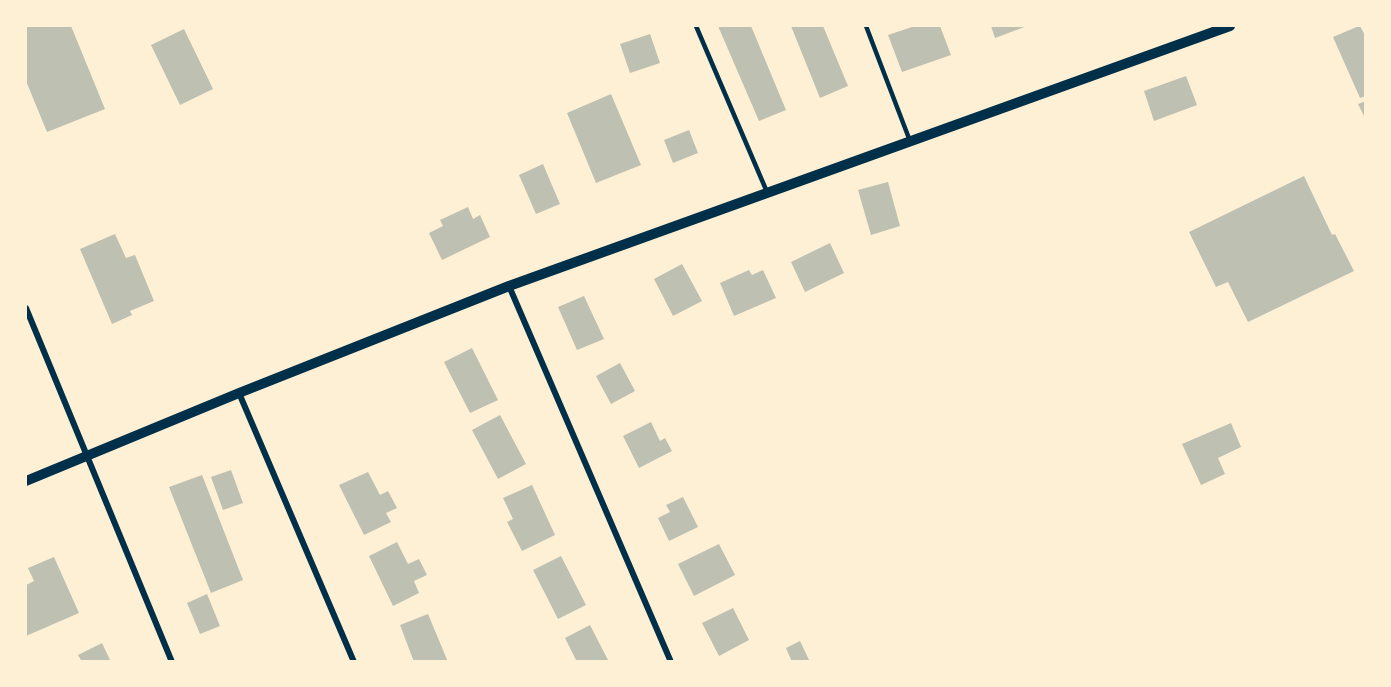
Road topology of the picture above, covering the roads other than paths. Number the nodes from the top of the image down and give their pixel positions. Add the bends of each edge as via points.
1 (696, 26) edge
2 (866, 26) edge
3 (1230, 26) edge
4 (910, 141) junction
5 (767, 192) junction
6 (509, 285) junction
7 (26, 308) edge
8 (239, 393) junction
9 (87, 456) junction
10 (26, 481) edge
11 (172, 662) edge
12 (354, 662) edge
13 (671, 662) edge

1 - 5 lane
2 - 4 lane
3 - 4 street
4 - 5 street
5 - 6 street
6 - 8 street
6 - 13 street
7 - 9 street
8 - 9 street
8 - 12 street
9 - 10 street
9 - 11 street

